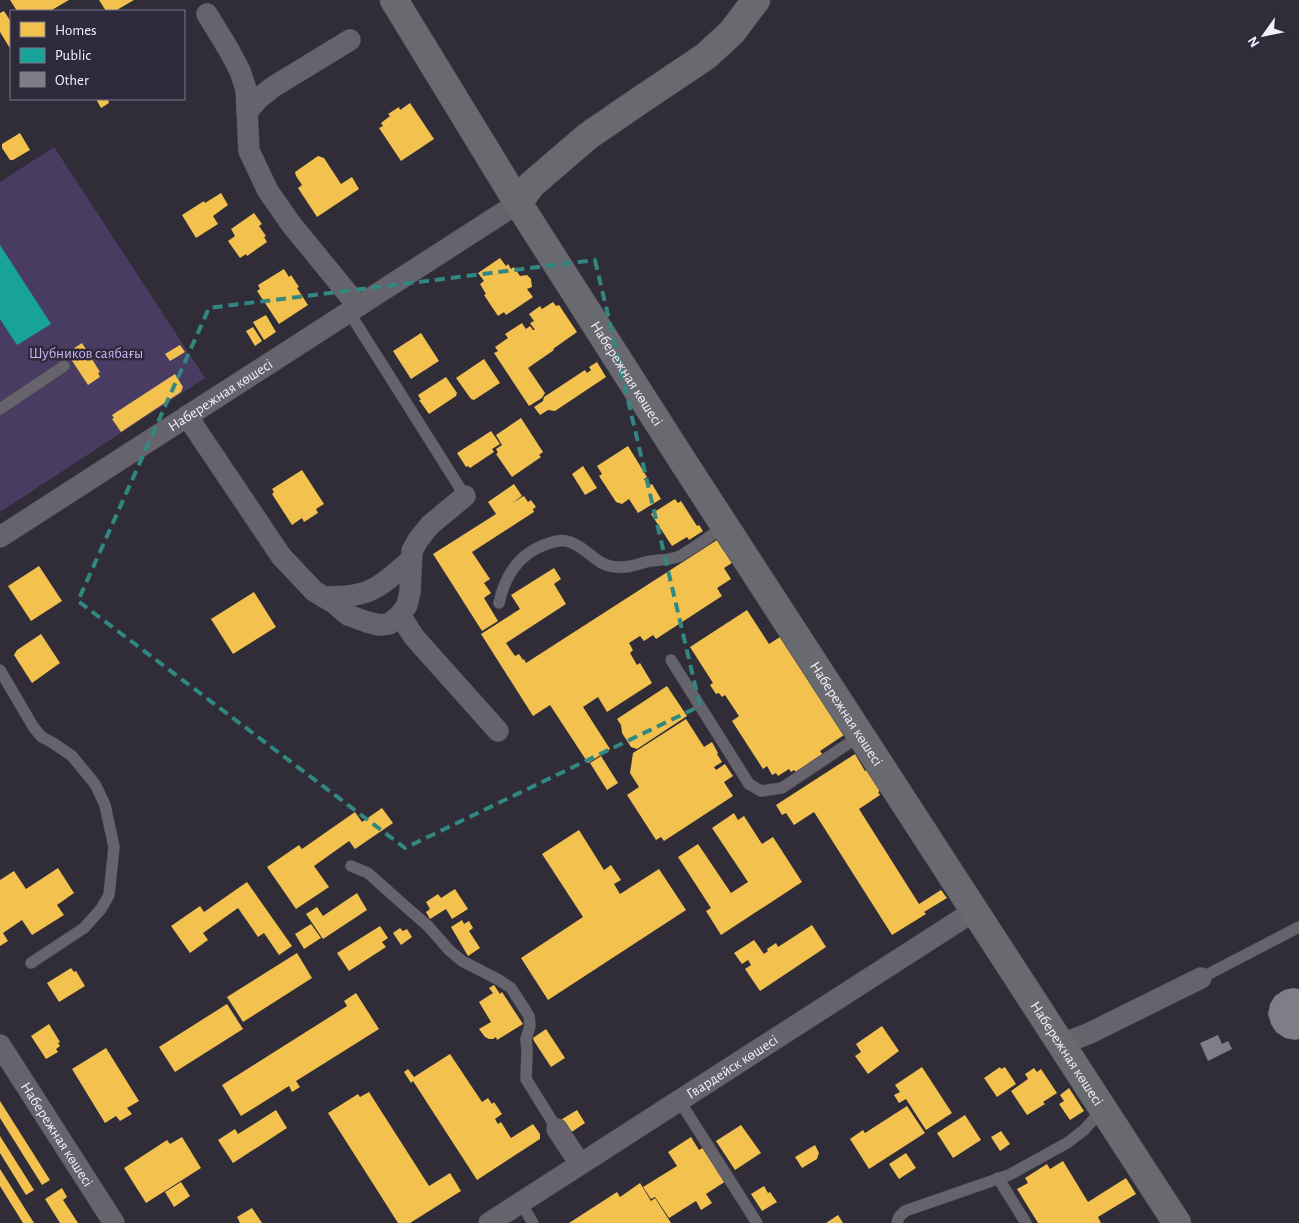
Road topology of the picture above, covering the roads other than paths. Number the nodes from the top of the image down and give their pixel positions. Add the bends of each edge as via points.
1 (394, 0) edge
2 (756, 0) edge
3 (208, 14) dead end
4 (350, 40) dead end
5 (248, 112) junction
6 (518, 203) junction
7 (353, 309) junction
8 (64, 366) dead end
9 (0, 409) edge
10 (187, 416) junction
11 (464, 496) joint
12 (725, 526) junction
13 (0, 537) edge
14 (411, 560) junction
15 (324, 597) junction
16 (499, 603) dead end
17 (400, 615) junction
18 (671, 660) dead end
19 (0, 670) edge
20 (498, 731) dead end
21 (861, 735) junction
22 (351, 866) dead end
23 (974, 911) junction
24 (1299, 928) edge
25 (31, 963) dead end
26 (1201, 978) joint
27 (1062, 1044) junction
28 (0, 1045) edge
29 (679, 1100) junction
30 (1104, 1109) junction
31 (557, 1129) joint
32 (580, 1164) junction
33 (998, 1178) junction
34 (521, 1203) junction
35 (112, 1222) edge
36 (489, 1223) edge
37 (533, 1223) edge
38 (757, 1223) edge
39 (897, 1223) edge
40 (1026, 1223) edge
41 (1177, 1223) edge

1 - 6 street, Набережная көшесі
2 - 6 street via 732,32 706,56 588,136 531,185
3 - 5 street via 240,71
4 - 5 street via 273,87
5 - 7 street via 249,151 268,191
6 - 7 street, Набережная көшесі
6 - 12 street, Набережная көшесі
7 - 10 street, Набережная көшесі
7 - 11 lane
8 - 9 lane
10 - 13 street, Набережная көшесі
10 - 15 street via 281,556 314,591
11 - 14 street via 430,525 412,551
12 - 16 lane via 680,556 633,567 617,568 602,564 571,542 550,543 525,556 512,569
12 - 21 street, Набережная көшесі
14 - 15 street via 363,594
14 - 17 street via 410,592 407,606
15 - 17 street via 348,615 379,625 389,624
17 - 20 street via 414,637
18 - 21 lane via 749,784 761,791 782,788
19 - 25 lane via 34,728 72,756 95,784 105,805 114,847 109,895 101,909 84,928
21 - 23 street, Набережная көшесі
22 - 31 lane via 368,873 462,961 511,988 529,1016 526,1079
23 - 27 street, Набережная көшесі
23 - 29 street, Гвардейск көшесі
24 - 26 lane
26 - 27 street
27 - 30 street, Набережная көшесі
28 - 35 street, Набережная көшесі
29 - 32 street, Гвардейск көшесі
29 - 38 lane
30 - 33 lane via 1067,1143
30 - 41 street, Набережная көшесі
31 - 32 street
32 - 34 street, Гвардейск көшесі
33 - 39 lane via 905,1211
33 - 40 lane
34 - 36 street, Гвардейск көшесі
34 - 37 lane

